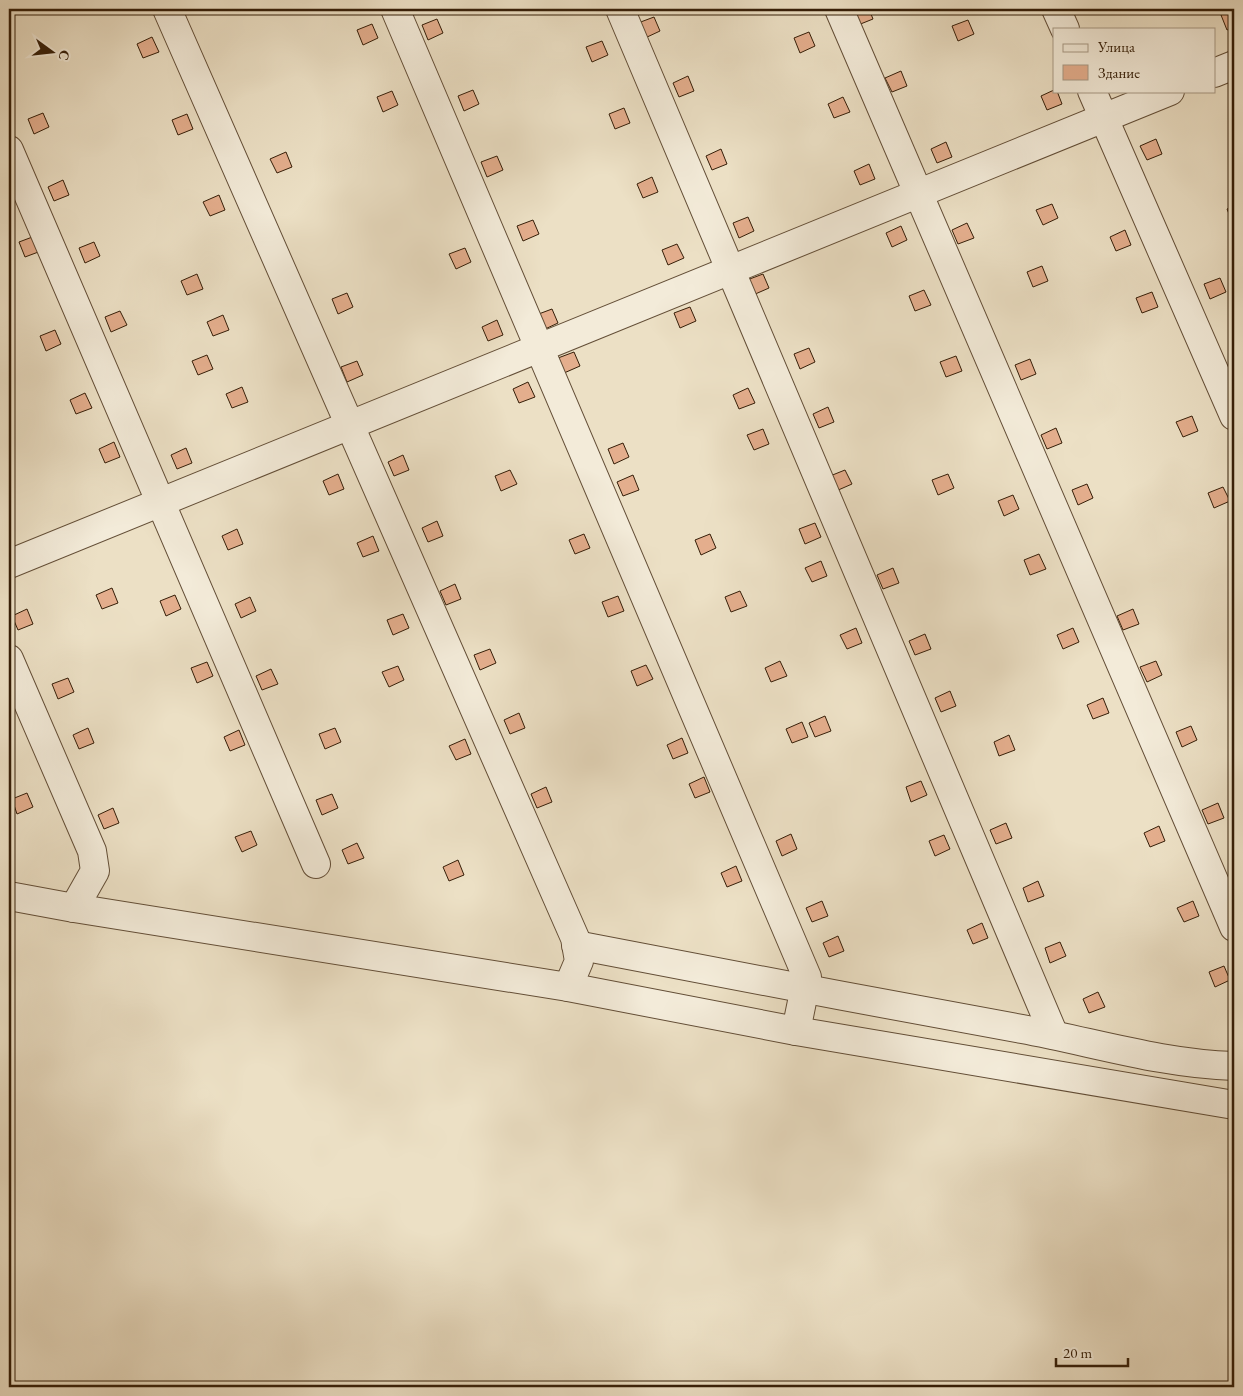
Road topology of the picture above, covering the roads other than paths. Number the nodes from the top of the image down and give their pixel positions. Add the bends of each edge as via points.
1 (167, 9) edge
2 (395, 9) edge
3 (620, 9) edge
4 (839, 9) edge
5 (1056, 9) edge
6 (1065, 28) edge
7 (1234, 65) edge
8 (1216, 72) edge
9 (1092, 92) edge
10 (1168, 92) edge
11 (1104, 118) junction
12 (9, 150) edge
13 (919, 194) junction
14 (730, 270) junction
15 (539, 348) junction
16 (1234, 416) edge
17 (350, 425) junction
18 (160, 502) junction
19 (9, 564) edge
20 (9, 659) edge
21 (316, 864) dead end
22 (9, 896) edge
23 (74, 908) junction
24 (1234, 927) edge
25 (576, 945) junction
26 (568, 987) junction
27 (804, 989) junction
28 (796, 1031) junction
29 (1054, 1035) junction
30 (1234, 1066) edge
31 (1234, 1105) edge

1 - 17 lane
2 - 15 lane
3 - 14 lane
4 - 13 lane
5 - 6 lane
7 - 8 lane
9 - 11 lane
10 - 11 lane
11 - 13 lane
11 - 16 lane
12 - 18 lane
13 - 14 lane
13 - 24 lane
14 - 15 lane
14 - 29 lane
15 - 17 lane
15 - 27 lane via 807,977
17 - 18 lane
17 - 25 lane
18 - 19 lane
18 - 21 lane
20 - 23 lane via 92,851 95,871
22 - 23 lane
23 - 26 lane
25 - 26 lane via 578,962
25 - 27 lane
26 - 28 lane
27 - 28 lane
27 - 29 lane
28 - 31 lane
29 - 30 lane via 1140,1055 1200,1065

